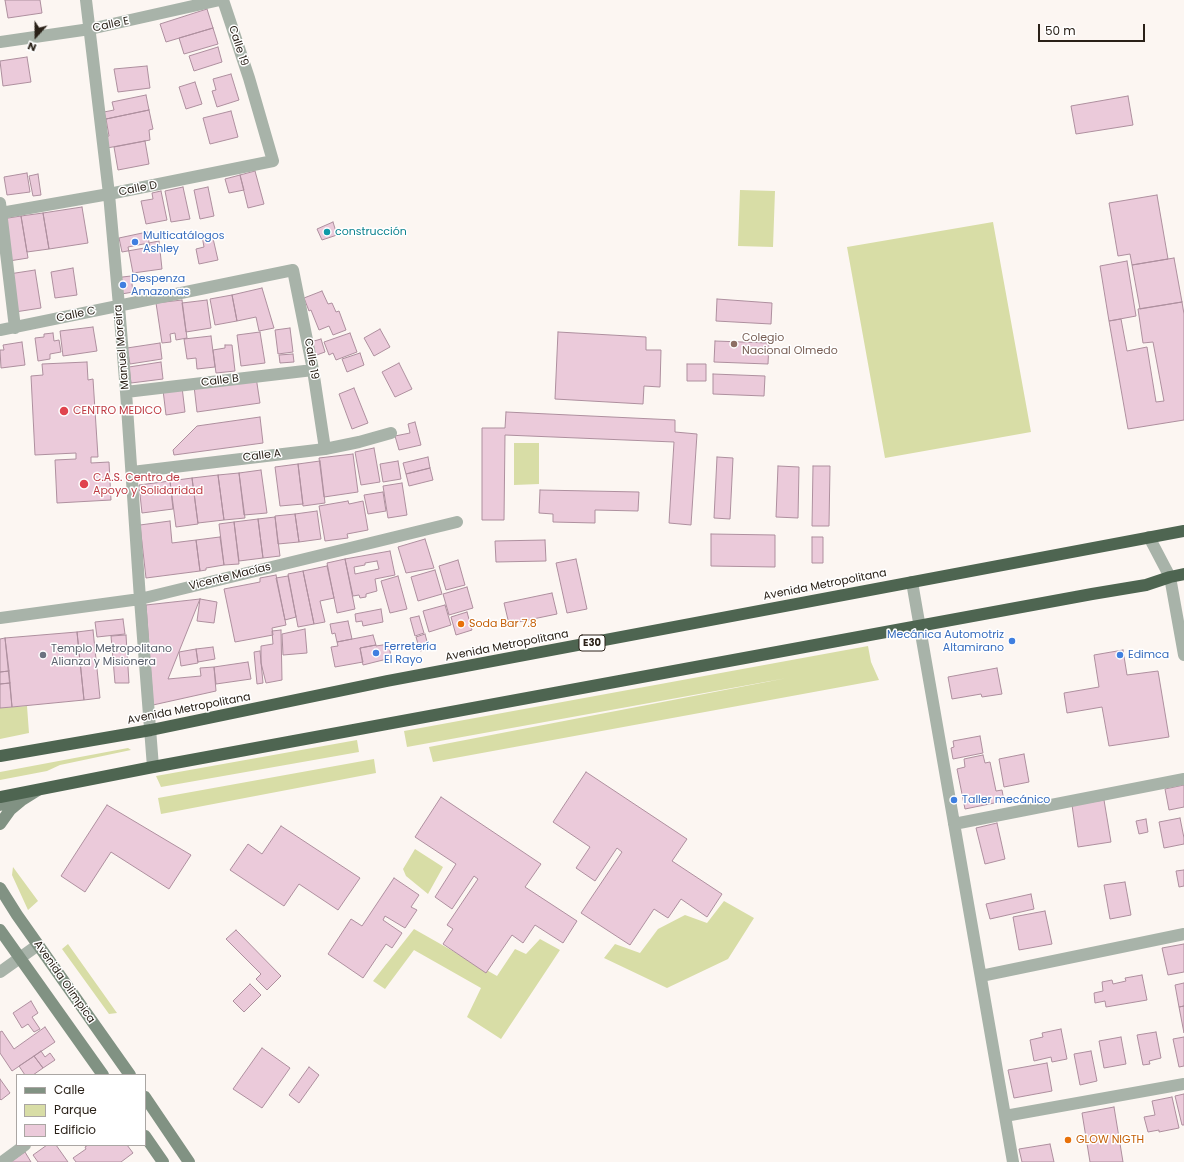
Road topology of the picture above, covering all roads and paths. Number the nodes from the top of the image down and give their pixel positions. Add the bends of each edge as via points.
1 (86, 0) edge
2 (220, 0) edge
3 (224, 0) edge
4 (90, 29) junction
5 (0, 42) edge
6 (274, 161) joint
7 (108, 194) junction
8 (1, 208) edge
9 (294, 270) joint
10 (119, 306) junction
11 (15, 328) junction
12 (0, 330) edge
13 (313, 370) junction
14 (126, 392) junction
15 (391, 433) dead end
16 (325, 449) junction
17 (132, 472) junction
18 (457, 522) dead end
19 (1184, 531) edge
20 (1149, 537) junction
21 (1184, 574) edge
22 (1170, 577) junction
23 (912, 582) junction
24 (140, 599) junction
25 (0, 618) edge
26 (920, 626) junction
27 (1184, 654) edge
28 (151, 730) junction
29 (0, 756) edge
30 (153, 767) junction
31 (1184, 779) edge
32 (38, 790) junction
33 (0, 798) edge
34 (0, 805) edge
35 (0, 824) edge
36 (954, 824) junction
37 (0, 888) edge
38 (0, 930) edge
39 (1184, 934) edge
40 (38, 945) junction
41 (20, 958) junction
42 (0, 972) edge
43 (981, 976) junction
44 (102, 1074) edge
45 (127, 1074) edge
46 (1184, 1084) edge
47 (146, 1098) edge
48 (1005, 1116) junction
49 (146, 1138) edge
50 (24, 1146) edge
51 (2, 1162) edge
52 (162, 1162) edge
53 (189, 1162) edge
54 (1013, 1162) edge

1 - 4 street, Manuel Moreira
2 - 4 street, Calle E
3 - 6 street, Calle 19
4 - 5 street, Calle E
4 - 7 street, Manuel Moreira
6 - 7 street, Calle D
7 - 8 street, Calle D
7 - 10 street, Manuel Moreira
8 - 11 street
9 - 10 street, Calle C
9 - 13 street, Calle 19
10 - 11 street, Calle C
10 - 14 street, Manuel Moreira
11 - 12 street, Calle C
13 - 14 street, Calle B
13 - 16 street, Calle 19
14 - 17 street, Manuel Moreira
15 - 16 street, Calle A
16 - 17 street, Calle A
17 - 24 street, Manuel Moreira
18 - 24 street, Vicente Macías
19 - 20 highway, Avenida Metropolitana / E30
20 - 22 street
20 - 23 highway, Avenida Metropolitana / E30
21 - 22 highway
22 - 26 highway via 1146,585
22 - 27 street
23 - 26 street
23 - 28 highway, Avenida Metropolitana / E30 via 387,681
24 - 25 street, Vicente Macías
24 - 28 street, Manuel Moreira
26 - 30 highway
26 - 36 street
28 - 29 highway, Avenida Metropolitana / E30
28 - 30 street, Manuel Moreira
30 - 32 highway
31 - 36 street
32 - 33 highway
32 - 34 street
32 - 35 street via 10,810
36 - 43 street
37 - 40 street, Avenida Olimpica
38 - 41 street, Avenida Olimpica
39 - 43 street
40 - 41 street
40 - 45 street, Avenida Olimpica
41 - 42 street
41 - 44 street, Avenida Olimpica
43 - 48 street
46 - 48 street
47 - 53 street
48 - 54 street
49 - 52 street
50 - 51 street

